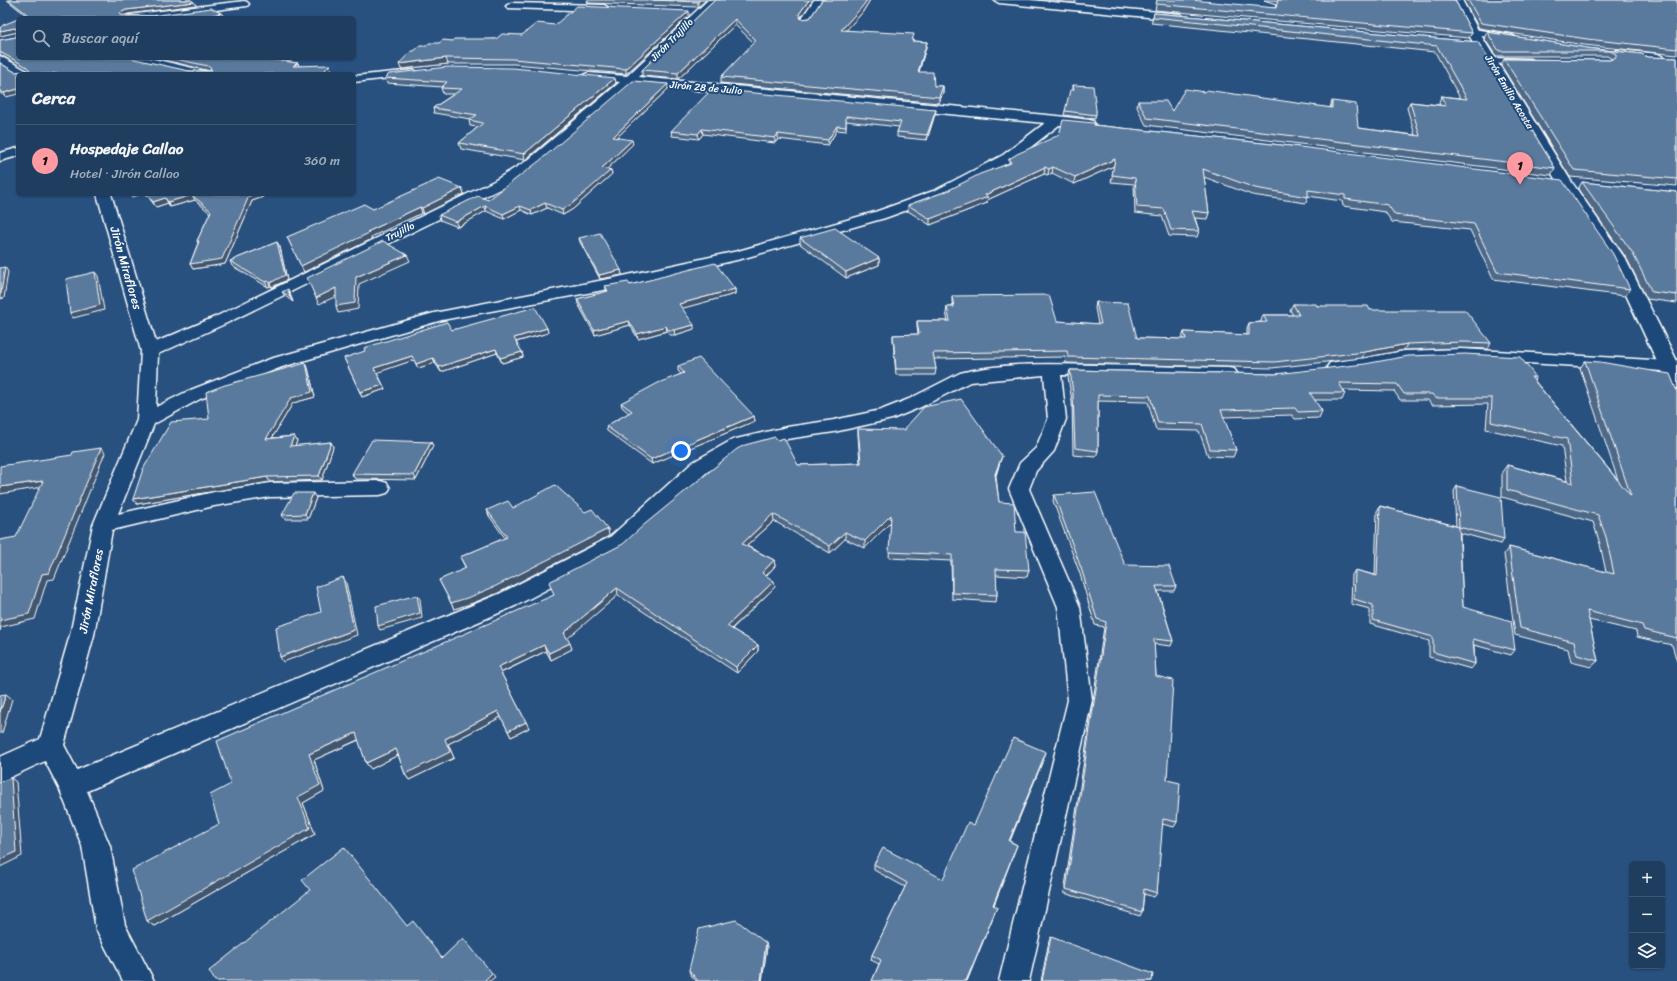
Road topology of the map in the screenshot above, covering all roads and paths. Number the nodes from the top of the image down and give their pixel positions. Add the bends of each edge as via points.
1 (714, 0) edge
2 (819, 0) edge
3 (999, 0) edge
4 (1457, 0) edge
5 (244, 4) dead end
6 (511, 6) dead end
7 (615, 8) edge
8 (684, 11) edge
9 (700, 12) junction
10 (145, 16) edge
11 (1193, 18) edge
12 (805, 21) edge
13 (1473, 32) junction
14 (1523, 40) edge
15 (1466, 43) edge
16 (1480, 44) junction
17 (1609, 56) edge
18 (1671, 58) edge
19 (0, 59) edge
20 (143, 60) edge
21 (1491, 61) junction
22 (1542, 62) edge
23 (425, 71) edge
24 (22, 72) edge
25 (197, 72) edge
26 (576, 75) edge
27 (356, 80) edge
28 (630, 80) junction
29 (1057, 120) junction
30 (1104, 126) edge
31 (16, 153) edge
32 (0, 157) edge
33 (105, 196) edge
34 (150, 352) junction
35 (1673, 366) edge
36 (1052, 369) junction
37 (1317, 369) edge
38 (1248, 374) edge
39 (1677, 386) edge
40 (146, 420) junction
41 (380, 488) dead end
42 (103, 525) junction
43 (51, 746) junction
44 (0, 770) edge
45 (72, 786) junction
46 (139, 981) edge
47 (1014, 981) edge

1 - 9 street, Jirón Trujillo
2 - 12 street
3 - 11 street
4 - 13 street, Jirón Emilio Acosta
5 - 10 street
6 - 7 street
8 - 9 street
9 - 28 street, Jirón Trujillo
13 - 14 street
13 - 16 street, Jirón Emilio Acosta
15 - 16 street
16 - 21 street, Jirón Emilio Acosta
17 - 18 street
19 - 24 street
20 - 25 street
21 - 22 street
21 - 35 street, Jirón Emilio Acosta via 1564,181 1618,260
23 - 27 street
26 - 28 street, Jirón 28 de Julio
28 - 29 street, Jirón 28 de Julio
28 - 34 street, Trujillo via 533,163 499,184
29 - 30 street, Jirón 28 de Julio
29 - 40 street via 1008,158 941,193 880,215 741,255 609,284 440,316 276,363 194,395
31 - 32 street
33 - 34 street, Jirón Miraflores
34 - 40 street, Jirón Miraflores
35 - 37 street via 1461,354 1404,356
35 - 39 street
36 - 38 street
36 - 45 street via 966,377 885,415 787,433 739,445 700,467 617,543 507,600
36 - 47 street via 1057,419 1044,451 1026,468 1019,488 1069,607 1080,700
40 - 42 street, Jirón Miraflores
41 - 42 street via 270,490 214,499
42 - 43 street, Jirón Miraflores via 82,635
43 - 44 street
43 - 45 street
45 - 46 street via 96,846 111,929

